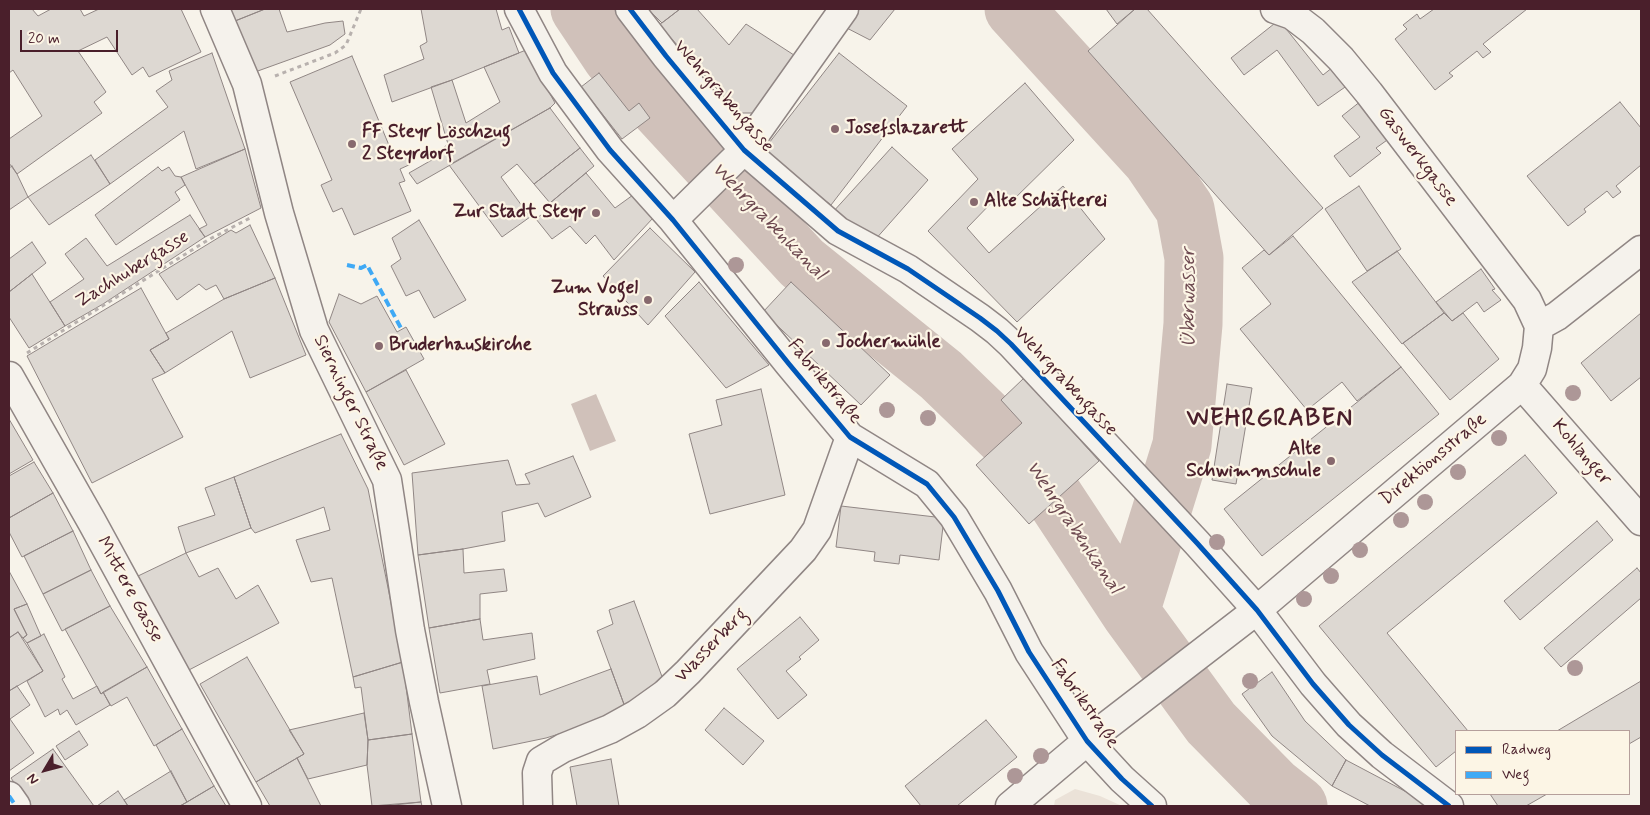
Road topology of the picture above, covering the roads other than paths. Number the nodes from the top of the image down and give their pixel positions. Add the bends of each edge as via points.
1 (215, 9) edge
2 (518, 9) edge
3 (630, 9) edge
4 (844, 9) edge
5 (1275, 9) edge
6 (740, 155) junction
7 (681, 212) junction
8 (1641, 250) edge
9 (1539, 326) junction
10 (16, 366) edge
11 (1522, 385) junction
12 (850, 437) junction
13 (1641, 521) edge
14 (1257, 610) junction
15 (1087, 741) junction
16 (9, 796) edge
17 (1018, 804) edge
18 (16, 806) edge
19 (247, 806) edge
20 (448, 806) edge
21 (538, 806) edge
22 (1152, 806) edge
23 (1449, 806) edge

1 - 20 street, Sierninger Straße via 246,84 277,206 314,330 387,480 410,630
2 - 7 street, Fabrikstraße via 558,80 610,150
3 - 6 street, Wehrgrabengasse
4 - 6 street, Wehrgrabengasse
5 - 9 street, Gaswerkgasse via 1292,15 1341,59 1527,300
6 - 7 street
6 - 14 street, Wehrgrabengasse via 838,231 908,269 997,331 1198,543
7 - 12 street, Fabrikstraße via 789,364
8 - 9 street via 1557,316
9 - 11 street, Direktionsstraße via 1532,369
10 - 19 street, Mittere Gasse via 92,522
11 - 13 street, Kohlanger
11 - 14 street, Direktionsstraße
12 - 15 street, Fabrikstraße via 927,484 954,517 998,591 1029,652
12 - 21 street, Wasserberg via 817,530 803,550 664,694 610,729 563,748 541,761 537,773
14 - 15 street, Direktionsstraße
14 - 23 street via 1349,725 1382,755
15 - 17 street
15 - 22 street, Fabrikstraße
16 - 18 street

